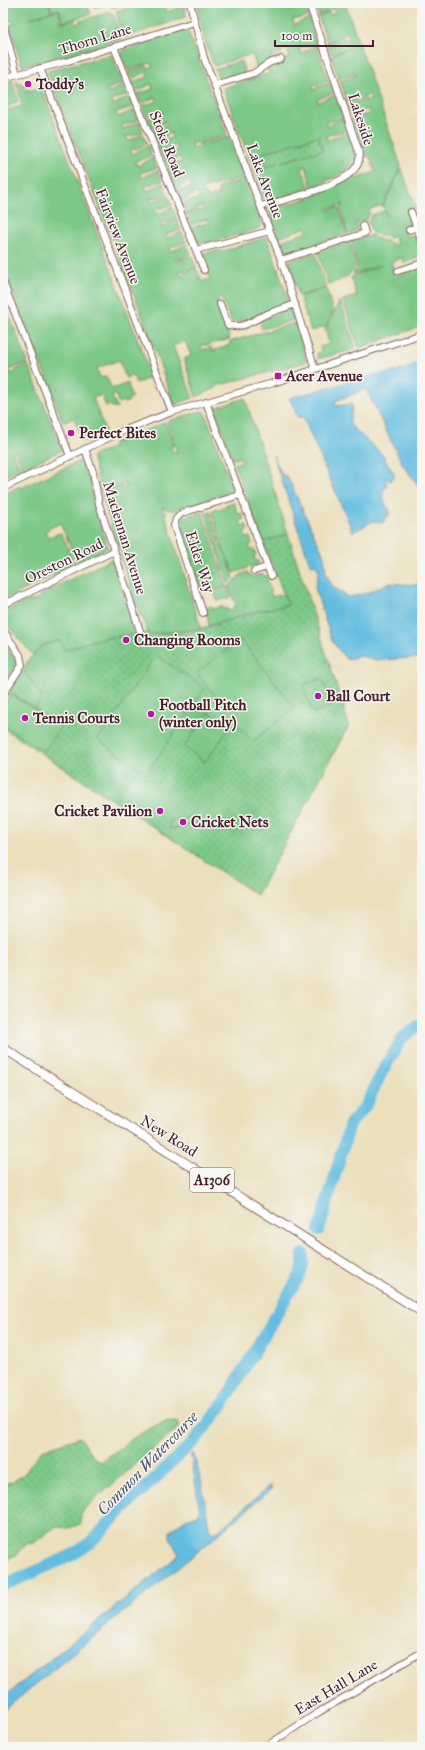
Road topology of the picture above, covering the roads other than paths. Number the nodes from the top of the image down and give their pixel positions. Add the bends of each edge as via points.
1 (190, 3) edge
2 (309, 3) edge
3 (194, 22) junction
4 (3, 24) edge
5 (114, 47) junction
6 (281, 59) dead end
7 (40, 68) junction
8 (17, 74) junction
9 (3, 78) edge
10 (215, 85) junction
11 (261, 206) junction
12 (412, 212) dead end
13 (363, 226) dead end
14 (417, 227) junction
15 (270, 230) junction
16 (409, 230) dead end
17 (422, 242) edge
18 (196, 250) junction
19 (281, 260) junction
20 (422, 263) edge
21 (204, 270) dead end
22 (398, 271) dead end
23 (3, 282) edge
24 (220, 304) dead end
25 (295, 304) junction
26 (422, 334) edge
27 (315, 369) junction
28 (206, 402) junction
29 (172, 412) junction
30 (85, 449) junction
31 (70, 456) junction
32 (3, 488) edge
33 (240, 495) junction
34 (114, 551) junction
35 (267, 567) junction
36 (254, 571) dead end
37 (270, 576) dead end
38 (3, 605) edge
39 (203, 613) dead end
40 (3, 630) edge
41 (141, 634) dead end
42 (3, 694) edge
43 (3, 1048) edge
44 (422, 1312) edge
45 (422, 1652) edge
46 (265, 1747) edge

1 - 3 street, Lake Avenue
2 - 11 street, Lakeside via 360,155 359,160 356,168 327,186 303,196
3 - 5 street, Thorn Lane
3 - 10 street, Lake Avenue
4 - 8 street
5 - 7 street, Thorn Lane
5 - 18 street, Stoke Road
6 - 10 street via 254,73
7 - 8 street, Thorn Lane
7 - 29 street, Fairview Avenue
8 - 9 street, Thorn Lane
10 - 11 street, Lake Avenue
11 - 15 street, Lake Avenue
12 - 14 street
13 - 19 street via 366,233
14 - 16 street
14 - 17 street
15 - 18 street
15 - 19 street, Lake Avenue
18 - 21 street, Stoke Road
19 - 25 street, Lake Avenue
20 - 22 street
23 - 31 street
24 - 25 street via 228,325 234,327
25 - 27 street, Lake Avenue
26 - 27 street
27 - 28 street
28 - 29 street
28 - 33 street
29 - 30 street
30 - 31 street
30 - 34 street, Maclennan Avenue
31 - 32 street
33 - 35 street
33 - 39 street, Elder Way via 182,513 176,518 174,526
34 - 38 street, Oreston Road
34 - 41 street, Maclennan Avenue
35 - 36 street
35 - 37 street
40 - 42 street via 20,655 22,664
43 - 44 main road, New Road / A1306
45 - 46 street, East Hall Lane

